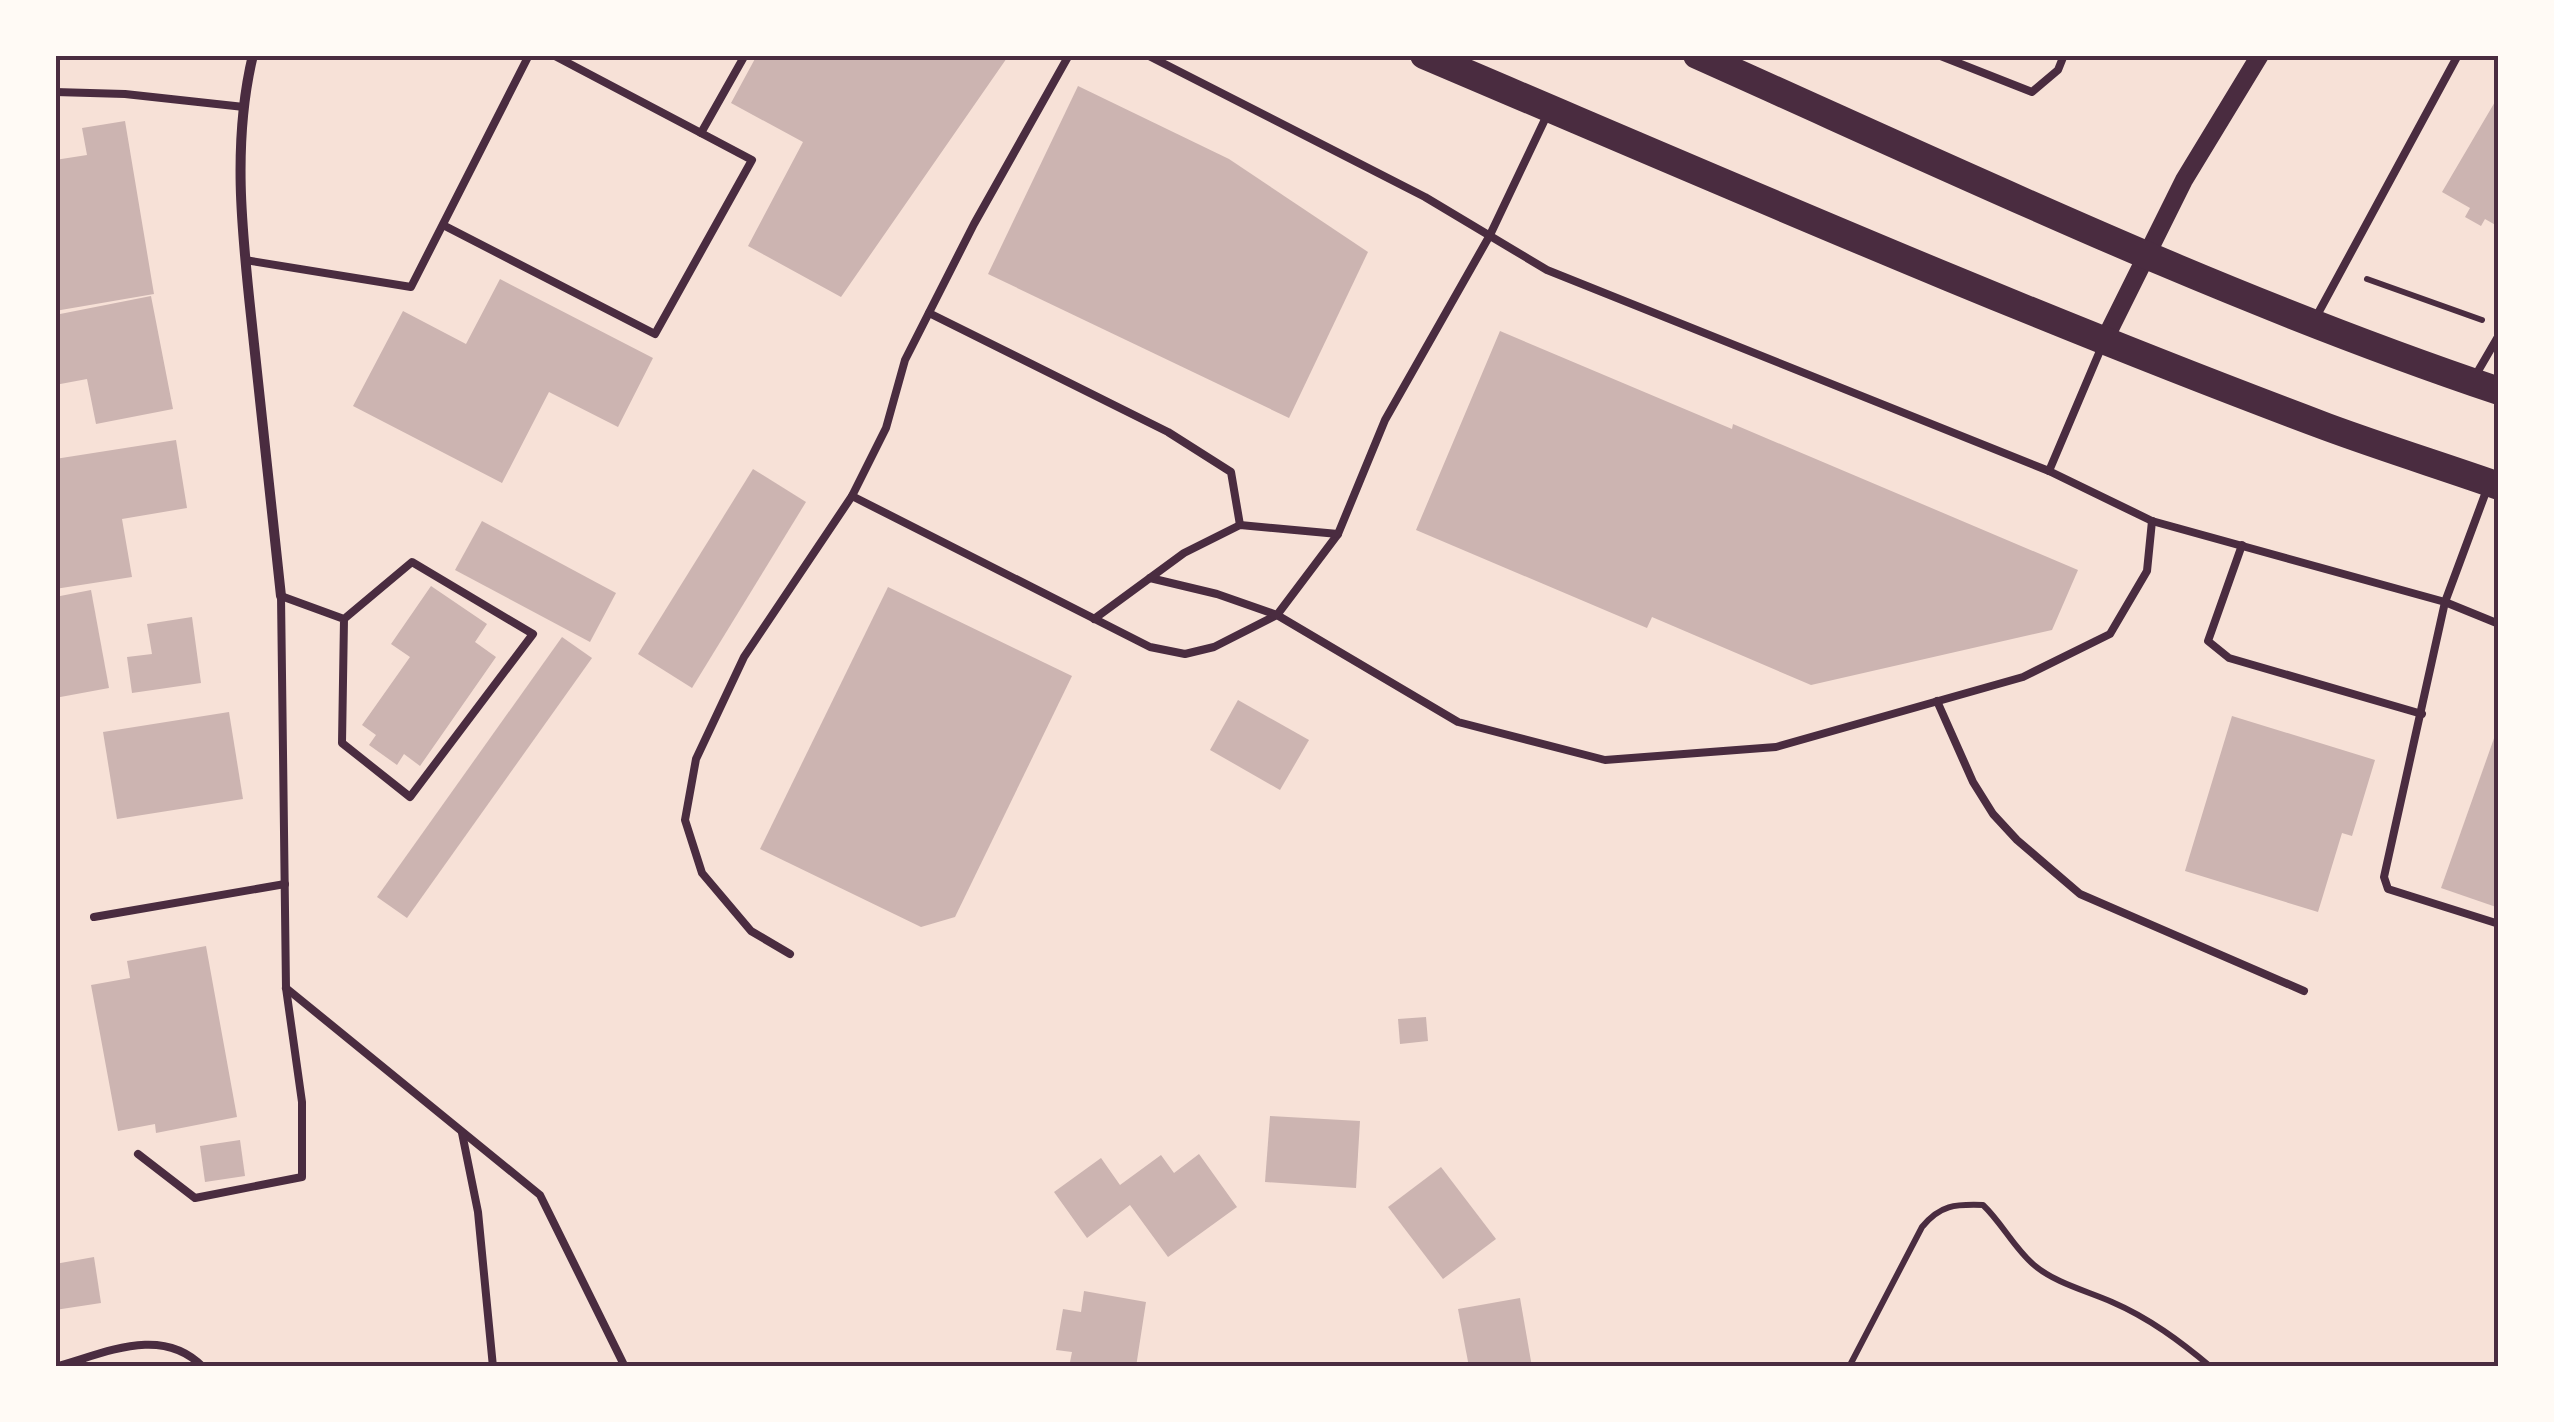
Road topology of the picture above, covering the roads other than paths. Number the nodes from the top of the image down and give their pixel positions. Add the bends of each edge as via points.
1 (252, 55) edge
2 (529, 55) edge
3 (552, 55) edge
4 (744, 55) edge
5 (1069, 55) edge
6 (1148, 55) edge
7 (1424, 55) edge
8 (1938, 55) edge
9 (1966, 55) edge
10 (2064, 55) edge
11 (2260, 55) edge
12 (2458, 55) edge
13 (1704, 56) edge
14 (1962, 65) junction
15 (55, 92) edge
16 (244, 107) junction
17 (1550, 108) junction
18 (701, 134) junction
19 (443, 226) junction
20 (1490, 236) junction
21 (2147, 253) junction
22 (245, 260) junction
23 (929, 313) junction
24 (2313, 323) junction
25 (2499, 335) edge
26 (2105, 339) junction
27 (2472, 382) junction
28 (2499, 391) edge
29 (2049, 471) junction
30 (2494, 484) edge
31 (852, 496) junction
32 (2152, 521) junction
33 (1240, 525) junction
34 (1338, 534) junction
35 (2242, 545) junction
36 (1150, 578) junction
37 (281, 596) junction
38 (2445, 602) junction
39 (1276, 615) junction
40 (344, 619) junction
41 (1094, 619) junction
42 (2499, 624) edge
43 (1937, 702) junction
44 (2422, 714) junction
45 (285, 884) junction
46 (94, 918) dead end
47 (2499, 924) edge
48 (790, 954) dead end
49 (286, 988) junction
50 (2304, 991) dead end
51 (462, 1133) junction
52 (138, 1154) dead end
53 (55, 1367) edge
54 (203, 1367) edge
55 (492, 1367) edge
56 (625, 1367) edge

1 - 16 street
2 - 19 lane
3 - 18 lane
4 - 18 lane
5 - 23 lane
6 - 20 lane
7 - 17 highway
8 - 14 lane
9 - 14 lane
10 - 14 lane via 2058,70 2032,92
11 - 21 street
12 - 24 lane
13 - 21 highway
15 - 16 lane
16 - 22 street via 239,164
17 - 20 lane
17 - 26 highway
18 - 19 lane via 752,160 654,334
19 - 22 lane via 411,287
20 - 29 lane via 1547,270
20 - 34 lane via 1385,420
21 - 24 highway
21 - 26 street
22 - 37 street
23 - 31 lane
23 - 33 lane via 1168,432 1231,472
24 - 27 highway
25 - 27 lane
26 - 29 lane
26 - 30 highway
27 - 28 highway
29 - 32 lane
30 - 38 lane
31 - 41 lane
31 - 48 lane via 744,657 696,759 685,820 702,873 751,930
32 - 35 lane
32 - 43 lane via 2147,571 2110,634 2023,677
33 - 34 lane
33 - 36 lane
34 - 39 lane
35 - 38 lane
35 - 44 lane via 2208,641 2229,658
36 - 39 lane
36 - 41 lane
37 - 40 lane
37 - 45 lane
38 - 42 lane
38 - 44 lane
39 - 41 lane via 1186,654 1150,647
39 - 43 lane via 1458,722 1605,760 1776,747
40 - 40 lane via 342,744 410,796 533,634 412,562
43 - 50 lane via 1993,814 2080,894
44 - 47 lane via 2384,877 2388,889
45 - 46 lane
45 - 49 lane
49 - 51 lane
49 - 52 lane via 302,1102 302,1177 195,1198
51 - 55 lane via 478,1212
51 - 56 lane via 540,1195
53 - 54 lane via 149,1342 177,1348

